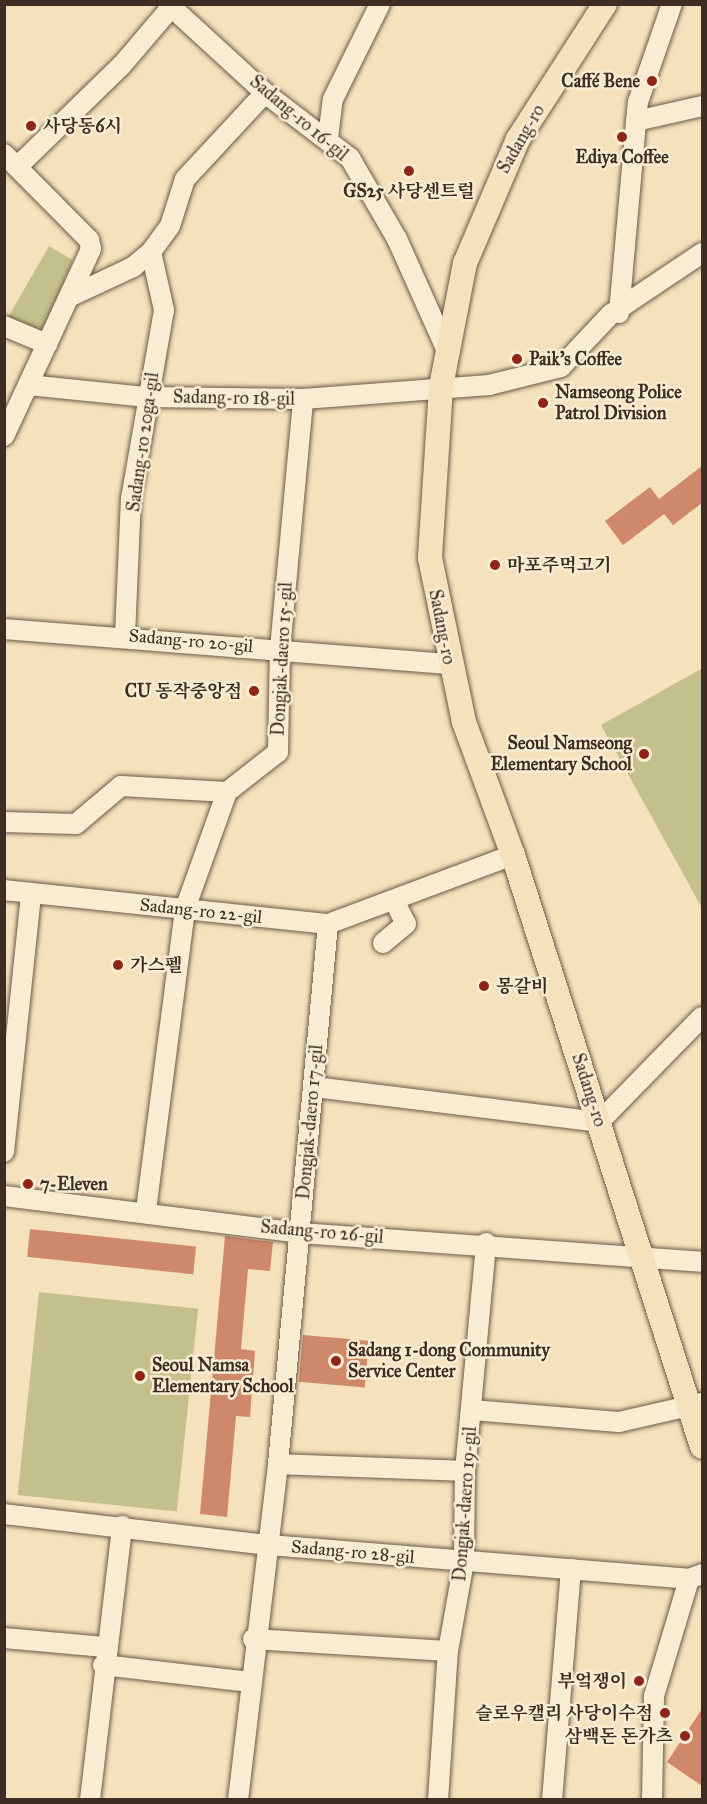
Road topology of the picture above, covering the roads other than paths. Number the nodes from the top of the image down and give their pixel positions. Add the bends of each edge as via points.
1 (380, 4) edge
2 (605, 4) edge
3 (672, 4) edge
4 (172, 5) edge
5 (265, 93) junction
6 (702, 106) edge
7 (636, 121) junction
8 (328, 138) junction
9 (11, 161) edge
10 (151, 252) junction
11 (702, 254) edge
12 (69, 297) junction
13 (619, 313) junction
14 (4, 326) edge
15 (46, 344) junction
16 (447, 351) junction
17 (28, 386) junction
18 (441, 387) junction
19 (147, 397) junction
20 (303, 399) junction
21 (4, 435) edge
22 (4, 629) edge
23 (125, 635) junction
24 (280, 649) junction
25 (448, 664) junction
26 (226, 792) junction
27 (4, 822) edge
28 (513, 855) junction
29 (4, 890) edge
30 (31, 893) junction
31 (395, 902) junction
32 (185, 909) junction
33 (328, 924) junction
34 (383, 943) dead end
35 (702, 1017) edge
36 (314, 1087) junction
37 (599, 1122) junction
38 (6, 1130) edge
39 (4, 1152) edge
40 (4, 1196) edge
41 (146, 1210) junction
42 (300, 1233) junction
43 (486, 1244) junction
44 (641, 1259) junction
45 (702, 1263) edge
46 (696, 1405) edge
47 (472, 1410) junction
48 (702, 1447) edge
49 (278, 1464) junction
50 (465, 1472) junction
51 (4, 1514) edge
52 (122, 1526) junction
53 (269, 1545) junction
54 (464, 1561) junction
55 (571, 1569) junction
56 (696, 1576) edge
57 (4, 1638) edge
58 (253, 1639) junction
59 (448, 1651) junction
60 (104, 1656) junction
61 (250, 1682) junction
62 (90, 1800) edge
63 (238, 1800) edge
64 (438, 1800) edge
65 (552, 1800) edge
66 (652, 1800) edge

1 - 8 street via 333,99
2 - 16 main road, Sadang-ro via 518,139 487,202 465,263
3 - 7 street
4 - 5 street, Sadang-ro 16-gil
4 - 9 street
5 - 8 street, Sadang-ro 16-gil
5 - 10 street via 185,179 170,226
6 - 7 street
7 - 13 street
8 - 16 street, Sadang-ro 16-gil via 350,158 398,239
9 - 12 street via 89,240 91,249
10 - 12 street via 133,267
10 - 19 street, Sadang-ro 20ga-gil via 164,310
11 - 13 street, Sadang-ro 18-gil
12 - 15 street
13 - 18 street, Sadang-ro 18-gil via 610,314 561,367 489,385
14 - 15 street
15 - 17 street
16 - 18 main road, Sadang-ro
17 - 19 street, Sadang-ro 18-gil
17 - 21 street
18 - 20 street, Sadang-ro 18-gil
18 - 25 main road, Sadang-ro via 430,558
19 - 20 street, Sadang-ro 18-gil
19 - 23 street, Sadang-ro 20ga-gil via 131,499
20 - 24 street, Dongjak-daero 15-gil
22 - 23 street, Sadang-ro 20-gil
23 - 24 street, Sadang-ro 20-gil
24 - 25 street, Sadang-ro 20-gil
24 - 26 street, Dongjak-daero 15-gil via 278,752
25 - 28 main road, Sadang-ro
26 - 27 street via 121,786 76,824
26 - 32 street
28 - 31 street, Sadang-ro 22-gil
28 - 37 main road, Sadang-ro
29 - 30 street, Sadang-ro 22-gil
30 - 32 street, Sadang-ro 22-gil
30 - 38 street
31 - 33 street, Sadang-ro 22-gil
31 - 34 street via 406,924
32 - 33 street, Sadang-ro 22-gil
32 - 41 street
33 - 36 street, Dongjak-daero 17-gil
35 - 37 street
36 - 37 street
36 - 42 street, Dongjak-daero 17-gil
37 - 44 main road, Sadang-ro
38 - 39 street
40 - 41 street, Sadang-ro 26-gil
41 - 42 street, Sadang-ro 26-gil
42 - 43 street, Sadang-ro 26-gil
42 - 49 street, Dongjak-daero 17-gil
43 - 44 street, Sadang-ro 26-gil
43 - 47 street, Dongjak-daero 19-gil
44 - 45 street
44 - 46 main road, Sadang-ro
46 - 47 street via 619,1422
46 - 48 main road, Sadang-ro
47 - 50 street, Dongjak-daero 19-gil
49 - 50 street
49 - 53 street, Dongjak-daero 17-gil
50 - 54 street, Dongjak-daero 19-gil
51 - 52 street, Sadang-ro 28-gil
52 - 53 street, Sadang-ro 28-gil
52 - 60 street
53 - 54 street, Sadang-ro 28-gil
53 - 58 street, Dongjak-daero 17-gil
54 - 55 street, Sadang-ro 28-gil
54 - 59 street, Dongjak-daero 19-gil
55 - 56 street, Sadang-ro 28-gil
55 - 65 street
56 - 66 street via 654,1696
57 - 60 street
58 - 59 street
58 - 61 street, Dongjak-daero 17-gil
59 - 64 street, Dongjak-daero 19-gil
60 - 61 street
60 - 62 street
61 - 63 street, Dongjak-daero 17-gil

